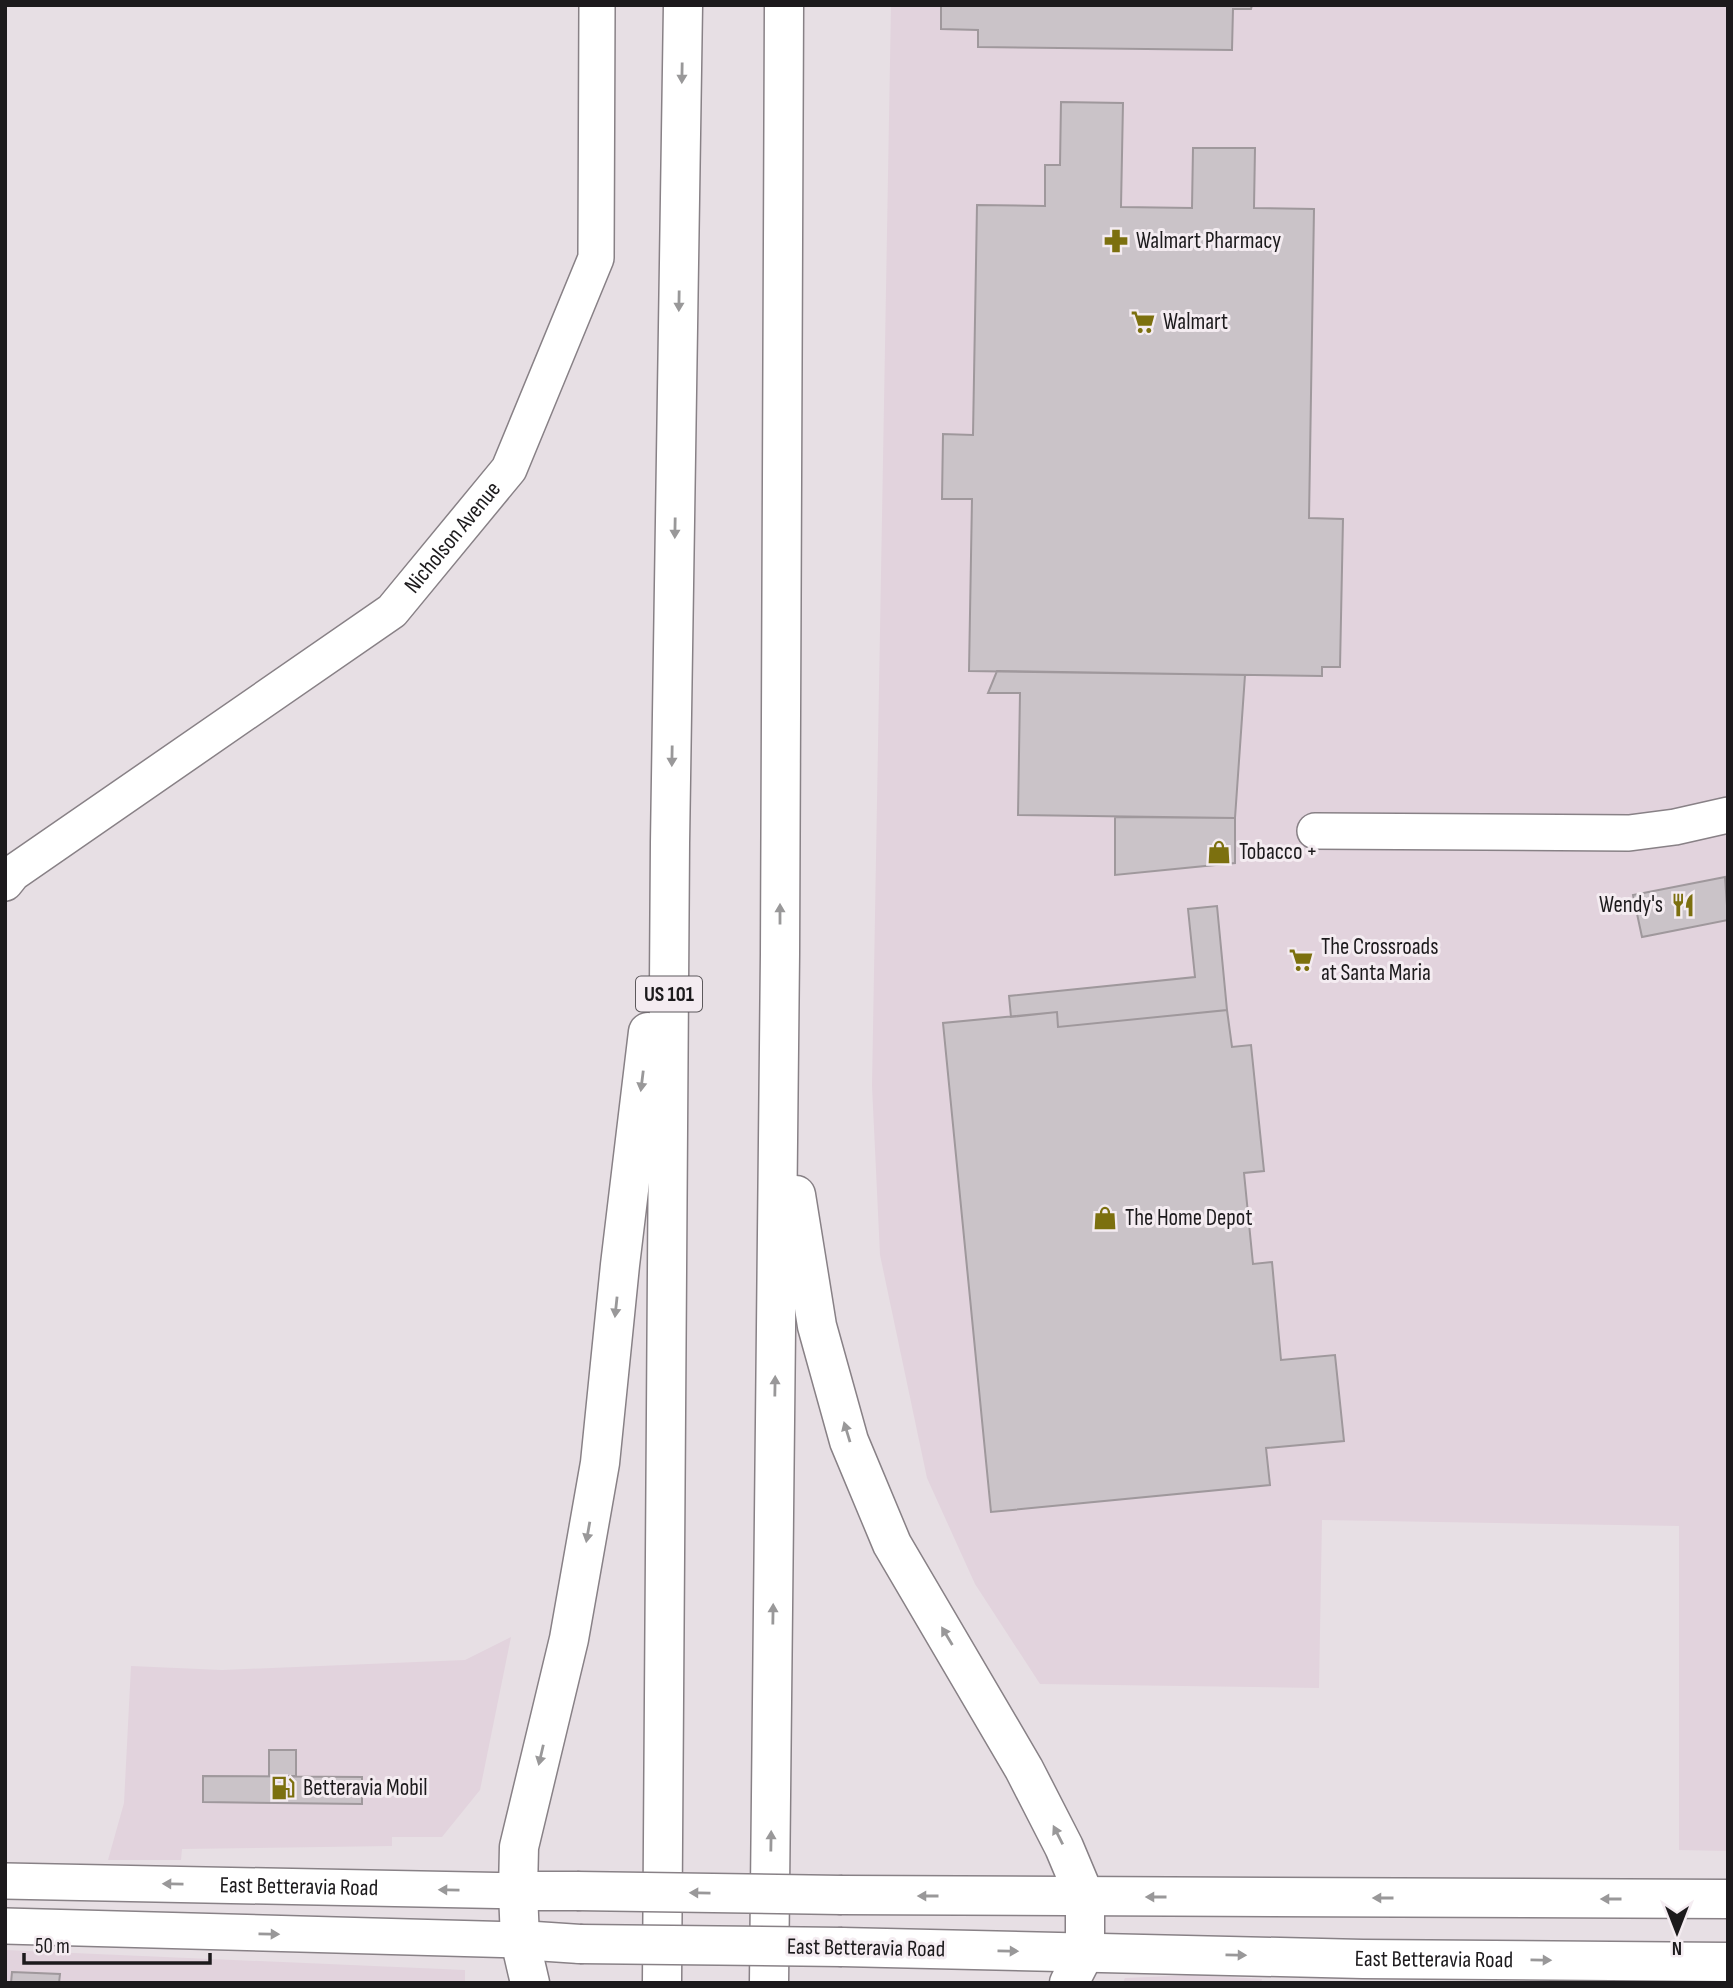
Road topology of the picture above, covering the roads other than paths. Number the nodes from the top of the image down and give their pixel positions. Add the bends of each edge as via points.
1 (597, 5) edge
2 (683, 5) edge
3 (784, 5) edge
4 (1728, 815) edge
5 (1315, 831) dead end
6 (670, 842) junction
7 (5, 883) edge
8 (780, 954) junction
9 (5, 1881) edge
10 (518, 1891) junction
11 (1085, 1897) junction
12 (1728, 1899) edge
13 (5, 1927) edge
14 (520, 1940) junction
15 (1728, 1962) edge
16 (1077, 1967) edge
17 (530, 1983) edge
18 (662, 1983) edge
19 (769, 1983) edge

1 - 7 street, Nicholson Avenue via 596,258 509,469 392,611 13,873
2 -> 6 highway, US 101
8 -> 3 highway
4 - 5 street via 1629,833
6 -> 10 highway via 600,1463 569,1639 519,1847
6 - 18 highway, US 101
11 -> 8 highway via 1024,1769 892,1544 849,1441 817,1325 792,1175
19 -> 8 highway
10 -> 9 street, East Betteravia Road
11 -> 10 highway, East Betteravia Road, bridge
10 - 14 highway
12 -> 11 highway, East Betteravia Road
11 - 16 highway
13 -> 14 street, East Betteravia Road
14 -> 16 highway, East Betteravia Road, bridge via 842,1947
14 - 17 highway
16 -> 15 highway, East Betteravia Road via 1363,1959

